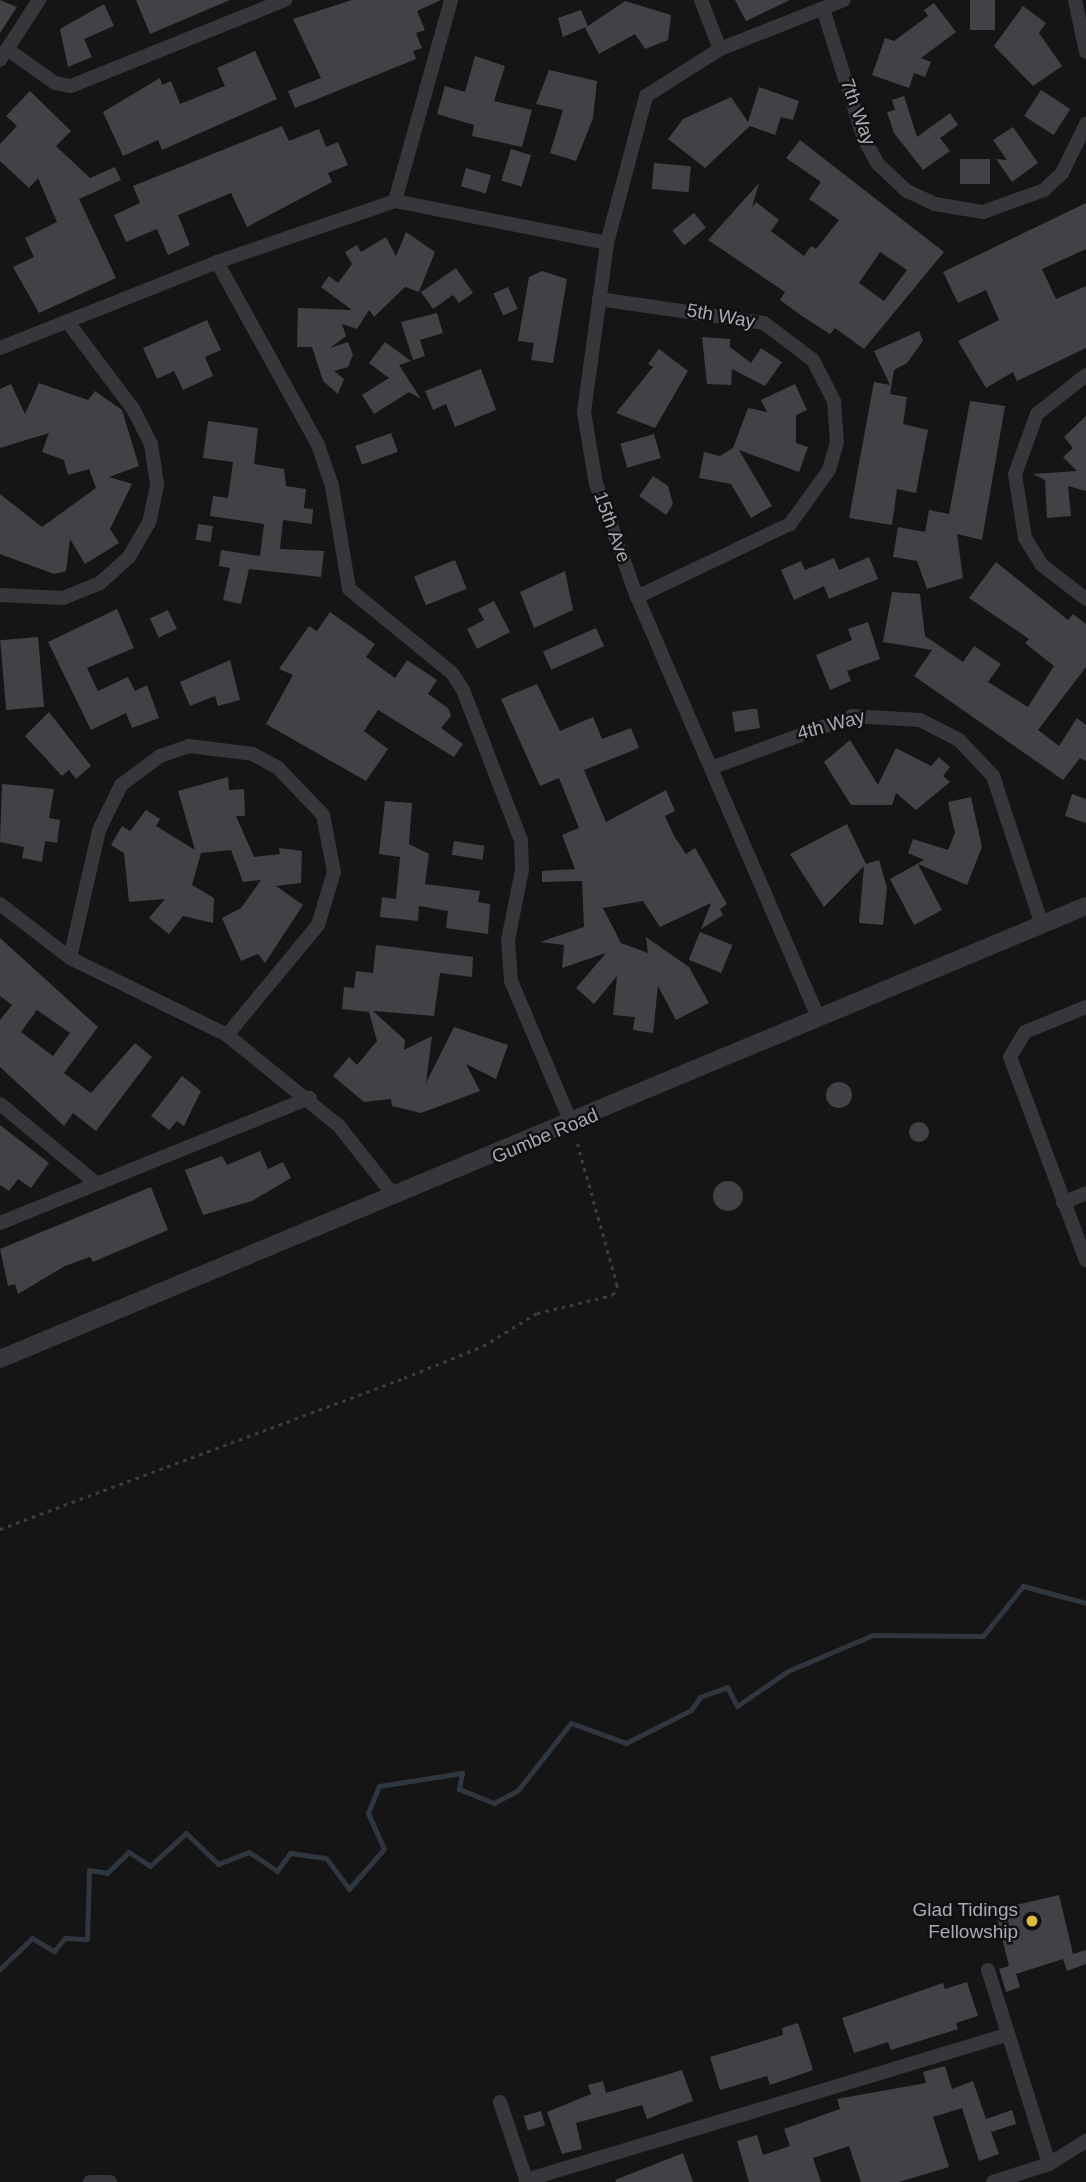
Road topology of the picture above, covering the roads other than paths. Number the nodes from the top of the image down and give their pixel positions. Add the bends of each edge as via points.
1 (39, 0) edge
2 (285, 0) edge
3 (451, 0) edge
4 (701, 0) edge
5 (844, 0) edge
6 (1075, 0) edge
7 (824, 9) junction
8 (720, 49) junction
9 (1086, 52) edge
10 (4, 54) edge
11 (1086, 124) edge
12 (395, 201) junction
13 (607, 243) junction
14 (217, 262) junction
15 (599, 299) junction
16 (67, 321) junction
17 (1, 344) edge
18 (1086, 375) edge
19 (0, 595) edge
20 (637, 597) junction
21 (1086, 598) edge
22 (711, 768) junction
23 (0, 905) edge
24 (1086, 906) edge
25 (1041, 922) junction
26 (70, 958) junction
27 (1086, 1007) edge
28 (818, 1017) junction
29 (227, 1035) junction
30 (310, 1098) junction
31 (0, 1104) edge
32 (572, 1125) junction
33 (96, 1183) junction
34 (1086, 1193) edge
35 (395, 1197) junction
36 (1063, 1203) junction
37 (0, 1223) edge
38 (1086, 1260) edge
39 (0, 1359) edge
40 (988, 1970) dead end
41 (1006, 2035) junction
42 (500, 2102) dead end
43 (1086, 2141) edge
44 (1049, 2164) junction
45 (526, 2181) edge
46 (90, 2182) edge
47 (110, 2182) edge
48 (993, 2182) edge

1 - 10 street
2 - 10 street via 71,86 55,83
3 - 12 street
4 - 8 street
5 - 7 street, 15th Ave
6 - 9 street
7 - 8 street, 15th Ave
7 - 11 street, 7th Way via 869,148 907,191 935,204 983,212 1044,190 1062,173
8 - 13 street, 15th Ave via 646,96
12 - 13 street
12 - 14 street
13 - 15 street, 15th Ave
14 - 16 street
14 - 32 street via 318,445 332,486 349,589 452,673 463,690 521,840 522,870 508,940 511,981
15 - 20 street, 15th Ave via 584,412 588,452
15 - 20 street, 5th Way via 764,323 813,360 834,401 837,442 829,470 790,524
16 - 17 street
16 - 19 street via 133,409 151,444 157,484 149,523 129,557 100,583 63,598 23,601
18 - 21 street via 1037,414 1015,474 1025,537 1042,565
20 - 22 street, 15th Ave
22 - 25 street, 4th Way via 852,716 920,720 959,740 993,776
22 - 28 street, 15th Ave
23 - 26 street
24 - 25 street, Gumbe Road
25 - 28 street, Gumbe Road
26 - 29 street
26 - 29 street via 99,830 121,785 160,756 189,746 253,754 278,768 323,815 334,872 318,925
27 - 36 street via 1025,1032 1010,1057
28 - 32 street, Gumbe Road
29 - 30 street
30 - 33 street
30 - 35 street
31 - 33 street
32 - 35 street, Gumbe Road
33 - 37 street
34 - 36 street
35 - 39 street, Gumbe Road
36 - 38 street
40 - 41 street
41 - 44 street
41 - 45 street
42 - 45 street
43 - 44 street
44 - 48 street
46 - 47 street

